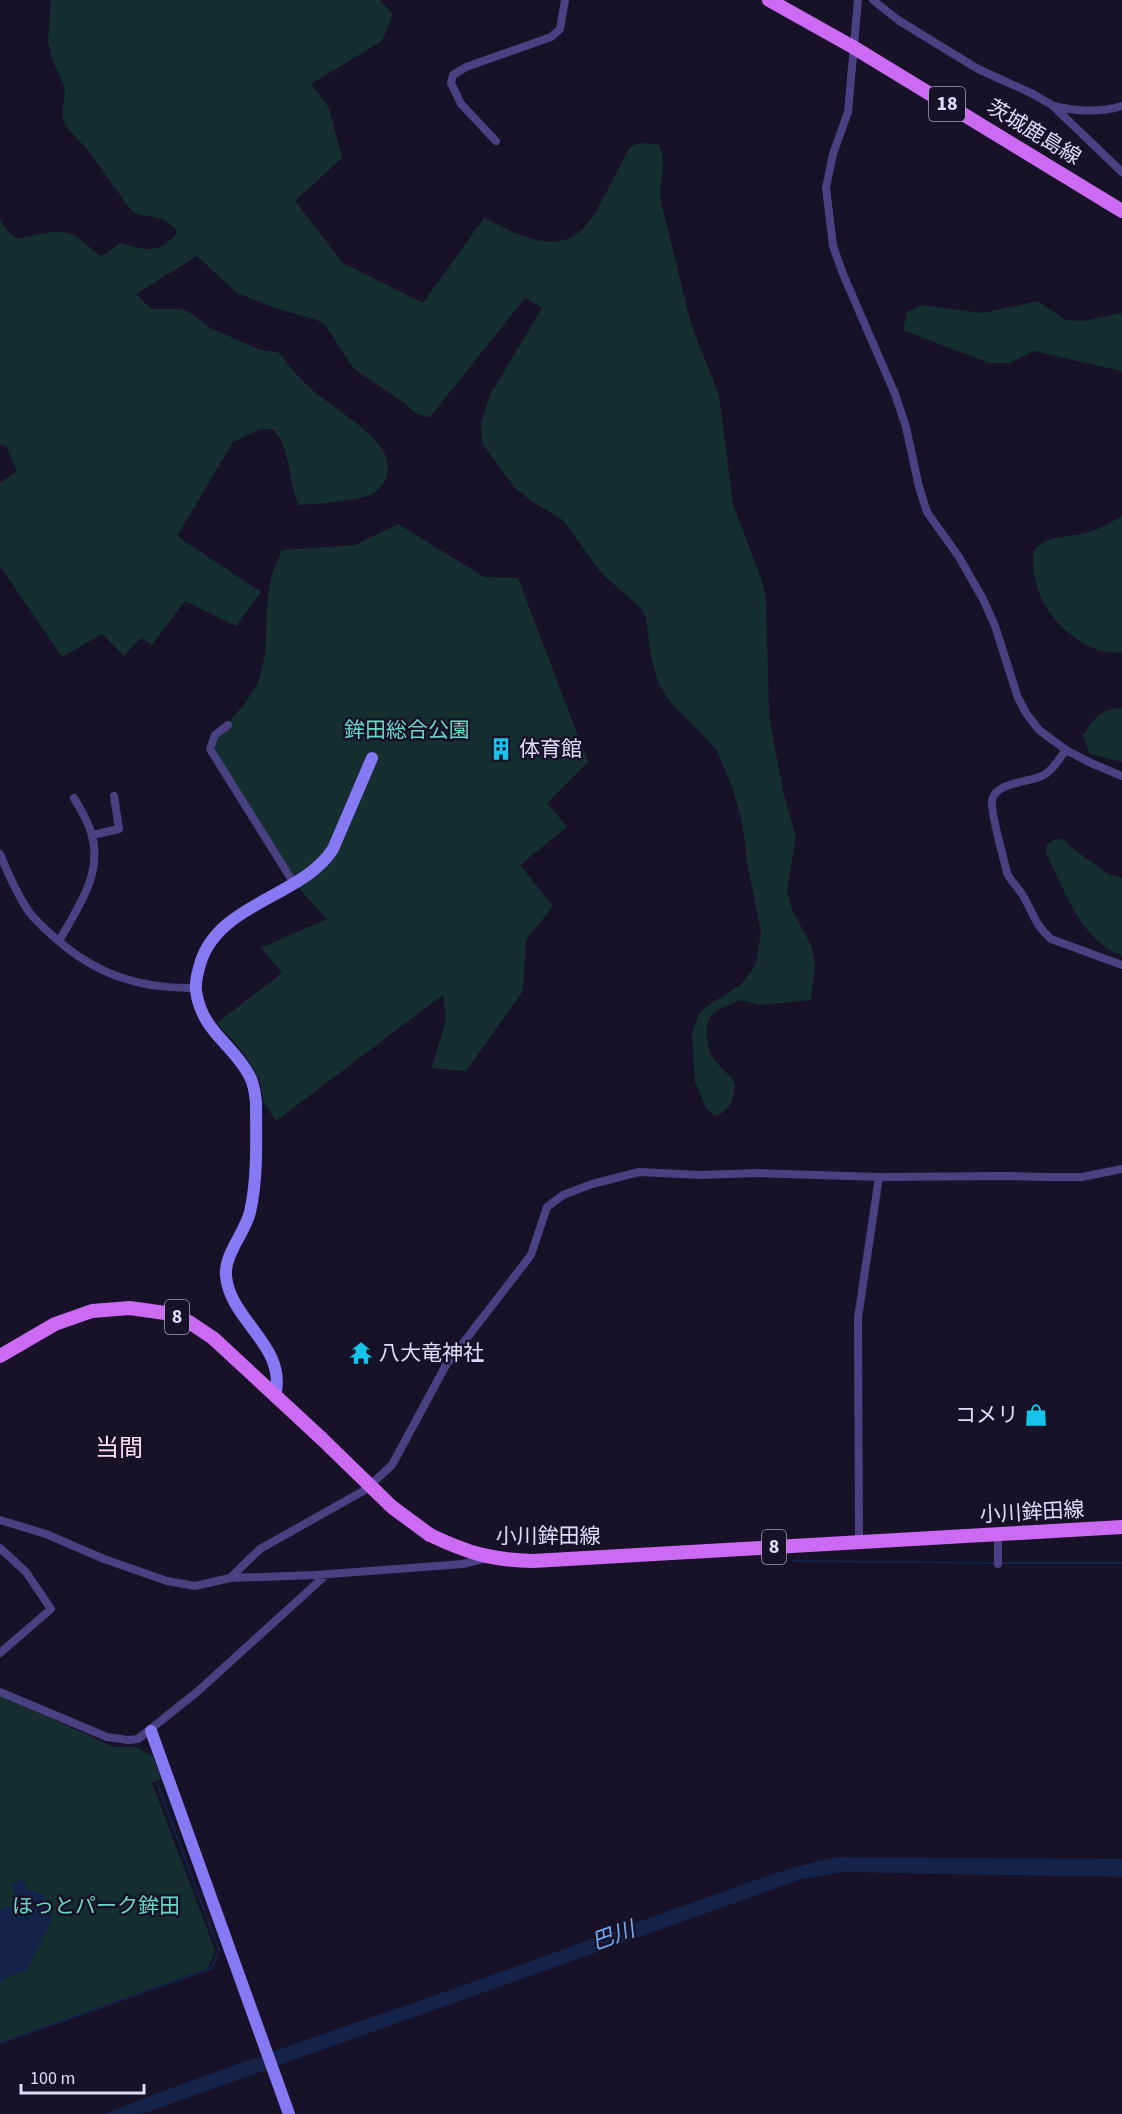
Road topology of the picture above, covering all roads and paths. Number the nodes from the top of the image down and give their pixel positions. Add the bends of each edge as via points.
1 (565, 0) edge
2 (769, 0) edge
3 (858, 0) edge
4 (873, 0) edge
5 (853, 47) junction
6 (1052, 105) junction
7 (1122, 106) edge
8 (496, 141) dead end
9 (1122, 171) edge
10 (1122, 211) edge
11 (228, 725) dead end
12 (1066, 750) junction
13 (372, 758) dead end
14 (1122, 776) edge
15 (114, 796) dead end
16 (74, 798) dead end
17 (92, 835) junction
18 (0, 854) edge
19 (293, 882) junction
20 (59, 941) junction
21 (1122, 965) edge
22 (195, 988) junction
23 (1122, 1169) edge
24 (879, 1177) junction
25 (0, 1356) edge
26 (275, 1396) junction
27 (0, 1520) edge
28 (1122, 1527) edge
29 (998, 1535) junction
30 (859, 1542) junction
31 (0, 1548) edge
32 (489, 1558) junction
33 (998, 1562) dead end
34 (328, 1574) junction
35 (230, 1578) junction
36 (0, 1653) edge
37 (0, 1692) edge
38 (151, 1731) junction
39 (289, 2114) edge

1 - 8 street via 560,29 552,37 453,75 450,84 461,104
2 - 5 main road, 茨城鹿島線 / 18
3 - 5 street
4 - 6 street via 978,69
5 - 10 main road, 茨城鹿島線 / 18
5 - 12 street via 848,112 826,188 833,246 895,394 927,512 983,599 1026,713
6 - 7 street via 1097,111
6 - 9 street
11 - 19 street via 215,735 210,749
12 - 14 street
12 - 21 street via 1047,773 1002,788 994,795 992,806 1007,873 1042,931 1052,939
13 - 19 street via 326,861
15 - 17 street via 119,829
16 - 17 street
17 - 20 street via 93,876
18 - 20 street via 29,912
19 - 22 street via 233,920 213,939 205,949
20 - 22 street via 85,962 128,980 168,988
22 - 26 street via 205,1017 249,1074 254,1088 254,1190 247,1223 226,1275 233,1300 270,1355 277,1378
23 - 24 street via 1082,1177
24 - 30 street via 858,1318
24 - 35 street via 639,1172 563,1195 548,1207 531,1255 446,1365 392,1465 365,1490 260,1549
25 - 26 main road, 小川鉾田線 / 8 via 76,1316 106,1309 141,1309 177,1317 201,1330
26 - 32 main road, 小川鉾田線 / 8, bridge via 392,1507 430,1535
27 - 35 street via 167,1581 195,1586
28 - 29 main road, 小川鉾田線 / 8
29 - 30 main road, 小川鉾田線 / 8
29 - 33 street
30 - 32 main road, 小川鉾田線 / 8 via 533,1561
31 - 36 street via 26,1572 51,1609
32 - 34 street via 463,1564
34 - 35 street
34 - 38 street
37 - 38 street via 107,1737 138,1739
38 - 39 street

